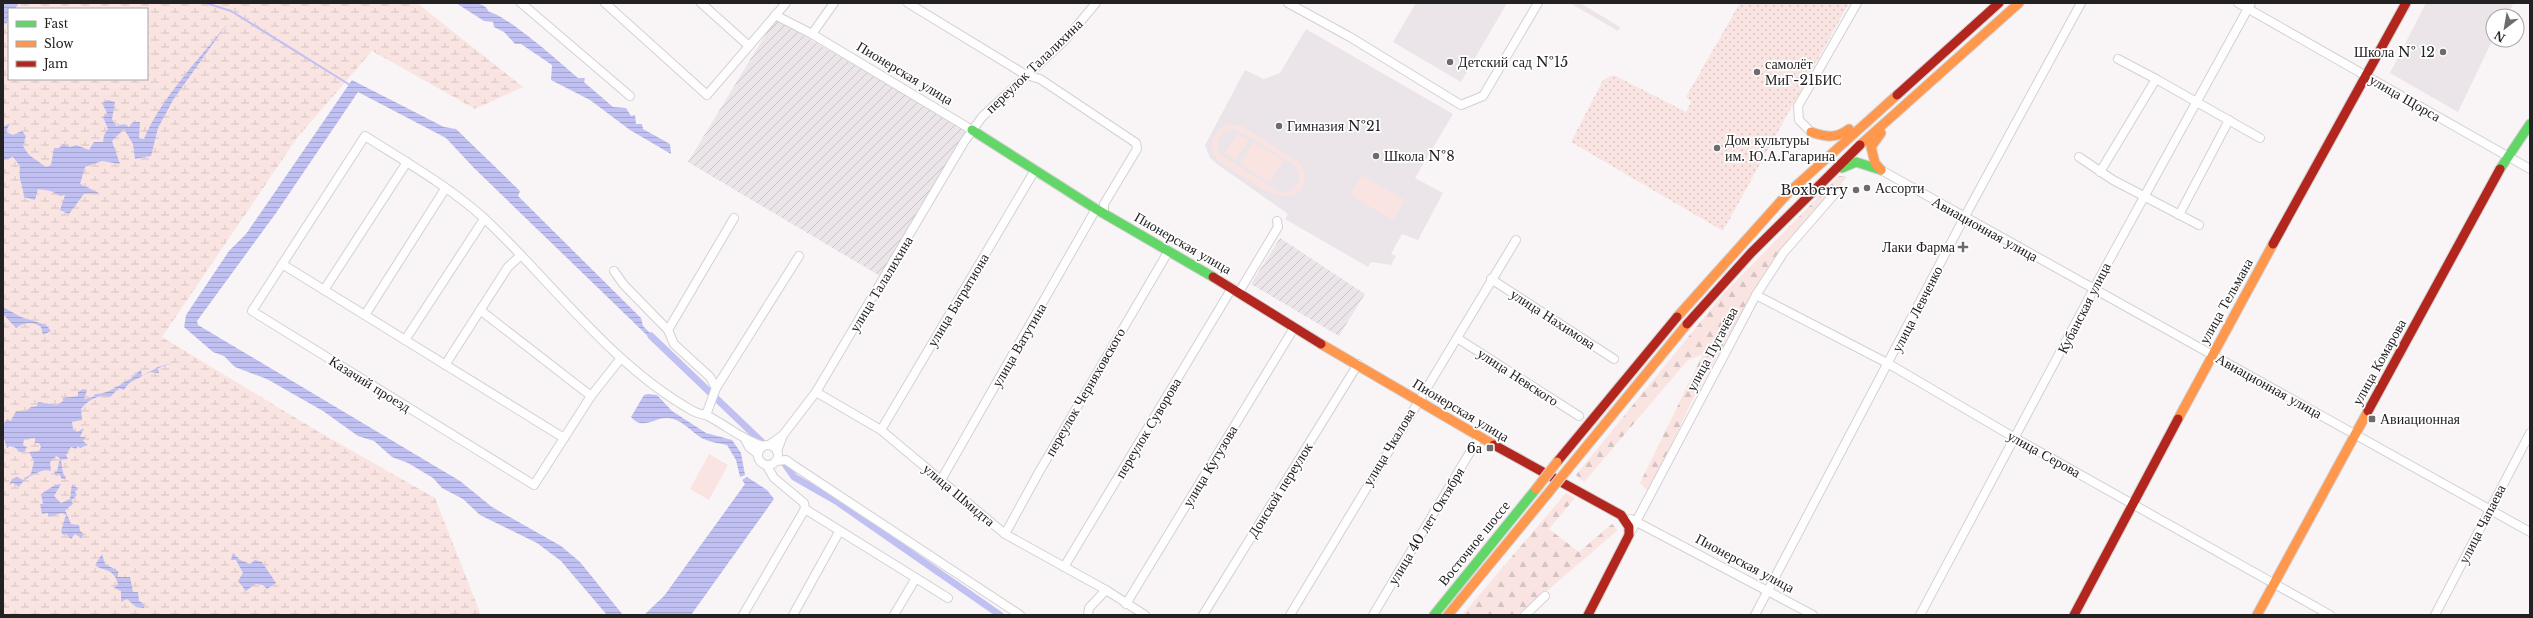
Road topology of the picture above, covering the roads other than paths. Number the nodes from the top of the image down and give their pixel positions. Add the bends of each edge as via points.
1 (521, 3) edge
2 (605, 3) edge
3 (701, 3) edge
4 (786, 3) edge
5 (834, 3) edge
6 (908, 3) edge
7 (1096, 3) edge
8 (1288, 3) edge
9 (1538, 3) edge
10 (1857, 3) edge
11 (1999, 3) edge
12 (2019, 3) edge
13 (2081, 3) edge
14 (2238, 3) edge
15 (2406, 3) edge
16 (2250, 6) edge
17 (775, 14) junction
18 (812, 34) junction
19 (749, 46) junction
20 (1951, 46) junction
21 (1958, 57) junction
22 (2118, 59) dead end
23 (1026, 75) junction
24 (2367, 75) junction
25 (2156, 79) junction
26 (630, 96) dead end
27 (2195, 102) junction
28 (1881, 109) junction
29 (1900, 110) junction
30 (2229, 120) junction
31 (2530, 124) edge
32 (972, 130) junction
33 (1811, 132) junction
34 (2260, 138) dead end
35 (2507, 156) junction
36 (2079, 158) dead end
37 (407, 162) junction
38 (2530, 169) edge
39 (1035, 170) junction
40 (1881, 170) junction
41 (2100, 172) junction
42 (445, 189) junction
43 (1838, 190) dead end
44 (1788, 193) junction
45 (1810, 194) junction
46 (2143, 196) junction
47 (1100, 211) junction
48 (2179, 214) junction
49 (734, 218) dead end
50 (1964, 218) junction
51 (484, 219) junction
52 (1277, 221) dead end
53 (2199, 225) dead end
54 (1516, 240) dead end
55 (1168, 252) junction
56 (521, 255) junction
57 (799, 256) dead end
58 (282, 264) junction
59 (614, 271) dead end
60 (1491, 279) junction
61 (1705, 283) junction
62 (324, 290) junction
63 (1236, 290) junction
64 (2095, 290) junction
65 (1715, 291) junction
66 (1756, 295) junction
67 (480, 310) junction
68 (365, 315) junction
69 (1294, 328) junction
70 (668, 330) junction
71 (1457, 338) junction
72 (405, 340) junction
73 (2213, 354) junction
74 (621, 358) junction
75 (1614, 359) dead end
76 (1358, 364) junction
77 (1889, 364) junction
78 (445, 365) junction
79 (716, 388) junction
80 (816, 392) junction
81 (591, 396) junction
82 (1417, 400) junction
83 (706, 415) junction
84 (1579, 416) dead end
85 (881, 430) junction
86 (2530, 433) edge
87 (783, 435) junction
88 (2355, 435) junction
89 (1479, 437) junction
90 (564, 438) junction
91 (2015, 438) junction
92 (745, 439) junction
93 (766, 446) junction
94 (777, 451) junction
95 (758, 454) junction
96 (776, 461) junction
97 (767, 466) junction
98 (941, 480) junction
99 (2134, 504) junction
100 (2489, 508) junction
101 (805, 509) junction
102 (1621, 515) junction
103 (1635, 521) junction
104 (839, 532) junction
105 (2530, 532) edge
106 (1005, 534) junction
107 (1629, 535) junction
108 (1064, 567) junction
109 (916, 578) junction
110 (2274, 583) junction
111 (1106, 590) junction
112 (1768, 591) junction
113 (1545, 596) dead end
114 (948, 598) dead end
115 (1126, 604) junction
116 (743, 615) edge
117 (793, 615) edge
118 (894, 615) edge
119 (1020, 615) edge
120 (1088, 615) edge
121 (1145, 615) edge
122 (1203, 615) edge
123 (1290, 615) edge
124 (1373, 615) edge
125 (1434, 615) edge
126 (1448, 615) edge
127 (1525, 615) edge
128 (1588, 615) edge
129 (1755, 615) edge
130 (1813, 615) edge
131 (1920, 615) edge
132 (2074, 615) edge
133 (2257, 615) edge
134 (2330, 615) edge
135 (2435, 615) edge

1 - 26 street
2 - 19 street via 707,94
3 - 19 street
4 - 17 street
5 - 18 street
6 - 23 street
7 - 23 street, переулок Талалихина via 1065,40
8 - 9 street via 1461,104 1483,96
10 - 33 street via 1798,106 1799,120
11 - 20 main road
12 - 21 main road
13 - 50 street, улица Левченко
14 - 16 street, улица Щорса
15 - 24 main road, улица Тельмана
16 - 24 street, улица Щорса
16 - 27 street, Кубанская улица
17 - 18 street, Пионерская улица
17 - 19 street
18 - 32 street, Пионерская улица
20 - 21 main road via 1956,46 1960,50
20 - 28 main road
21 - 29 main road
22 - 25 street
23 - 32 street, переулок Талалихина
23 - 47 street via 1040,79 1136,143 1137,149
24 - 35 street, улица Щорса
24 - 73 main road, улица Тельмана
25 - 27 street
25 - 41 street
27 - 30 street
27 - 46 street, Кубанская улица
28 - 33 main road via 1872,110 1838,138
28 - 44 main road
29 - 40 main road via 1871,147 1875,163
29 - 45 main road
30 - 34 street
30 - 48 street
31 - 35 main road, улица Комарова
32 - 39 main road, Пионерская улица
32 - 80 street, улица Талалихина
33 - 44 main road via 1822,146 1820,156 1794,182
35 - 38 street, улица Щорса
35 - 88 main road, улица Комарова
36 - 41 street
37 - 42 street
37 - 58 street, Казачий проезд via 366,136
37 - 62 street
39 - 47 main road, Пионерская улица
39 - 85 street, улица Багратиона
40 - 45 main road via 1860,161 1849,162
40 - 50 street, Авиационная улица
41 - 46 street
42 - 51 street
42 - 68 street
43 - 66 street, улица Пугачёва via 1784,252
44 - 61 main road, Восточное шоссе
45 - 65 main road, Восточное шоссе
46 - 48 street
46 - 64 street, Кубанская улица
47 - 55 main road, Пионерская улица
47 - 98 street, улица Ватутина
48 - 53 street
49 - 70 street
50 - 64 street, Авиационная улица
50 - 77 street, улица Левченко
51 - 56 street
51 - 72 street
52 - 63 street, переулок Суворова via 1278,227
54 - 60 street, улица Чкалова
55 - 63 main road, Пионерская улица
55 - 106 street, переулок Черняховского
56 - 67 street via 508,267
56 - 74 street
57 - 79 street
58 - 62 street
58 - 90 street, Казачий проезд via 252,310 534,485
59 - 70 street via 624,285
60 - 71 street, улица Чкалова
60 - 75 street, улица Нахимова
61 - 65 main road via 1699,296 1706,299
61 - 125 main road, Восточное шоссе, bridge
62 - 68 street
63 - 69 main road, Пионерская улица
63 - 108 street, переулок Суворова
64 - 73 street, Авиационная улица
64 - 91 street, Кубанская улица
65 - 126 main road, Восточное шоссе, bridge
66 - 77 street, улица Серова
66 - 103 street, улица Пугачёва
67 - 78 street
67 - 81 street
68 - 72 street
69 - 76 main road, Пионерская улица
69 - 115 street, улица Кутузова
70 - 79 street via 674,344 710,377
71 - 82 street, улица Чкалова
71 - 84 street, улица Невского
72 - 78 street
73 - 88 street, Авиационная улица
73 - 99 main road, улица Тельмана
74 - 81 street, Казачий проезд
74 - 83 street via 694,412
76 - 82 main road, Пионерская улица
76 - 122 street, Донской переулок
77 - 91 street, улица Серова
77 - 112 street, улица Левченко
78 - 90 street
79 - 83 street
80 - 85 street, улица Шмидта
80 - 87 street, улица Талалихина
81 - 90 street, Казачий проезд
82 - 89 main road, Пионерская улица
82 - 123 street, улица Чкалова
83 - 92 street
85 - 98 street, улица Шмидта
86 - 100 street, улица Чапаева
87 - 93 street
87 - 94 street
88 - 100 street, Авиационная улица
88 - 110 main road, улица Комарова
89 - 102 main road, Пионерская улица
89 - 124 street, улица 40 лет Октября
91 - 99 street, улица Серова
91 - 131 street, Кубанская улица
92 - 93 street
92 - 95 street via 749,447
93 - 94 street
93 - 95 street
94 - 96 street
95 - 97 street via 762,464
96 - 97 street
96 - 119 street via 786,460 793,464
97 - 101 street via 774,478 804,503
98 - 106 street, улица Шмидта
99 - 110 street, улица Серова
99 - 132 main road, улица Тельмана
100 - 105 street, Авиационная улица
100 - 135 street, улица Чапаева
101 - 104 street
101 - 116 street
102 - 103 street, Пионерская улица
102 - 107 main road via 1629,527
103 - 107 street, улица Пугачёва
103 - 112 street, Пионерская улица
104 - 109 street
104 - 117 street
106 - 108 street, улица Шмидта
107 - 128 main road, улица Пугачёва
108 - 111 street, улица Шмидта
109 - 114 street
109 - 118 street
110 - 133 main road, улица Комарова
110 - 134 street, улица Серова
111 - 115 street, улица Шмидта
111 - 120 street via 1089,608
112 - 129 street, улица Левченко
112 - 130 street, Пионерская улица
113 - 127 street
115 - 121 street, улица Шмидта

